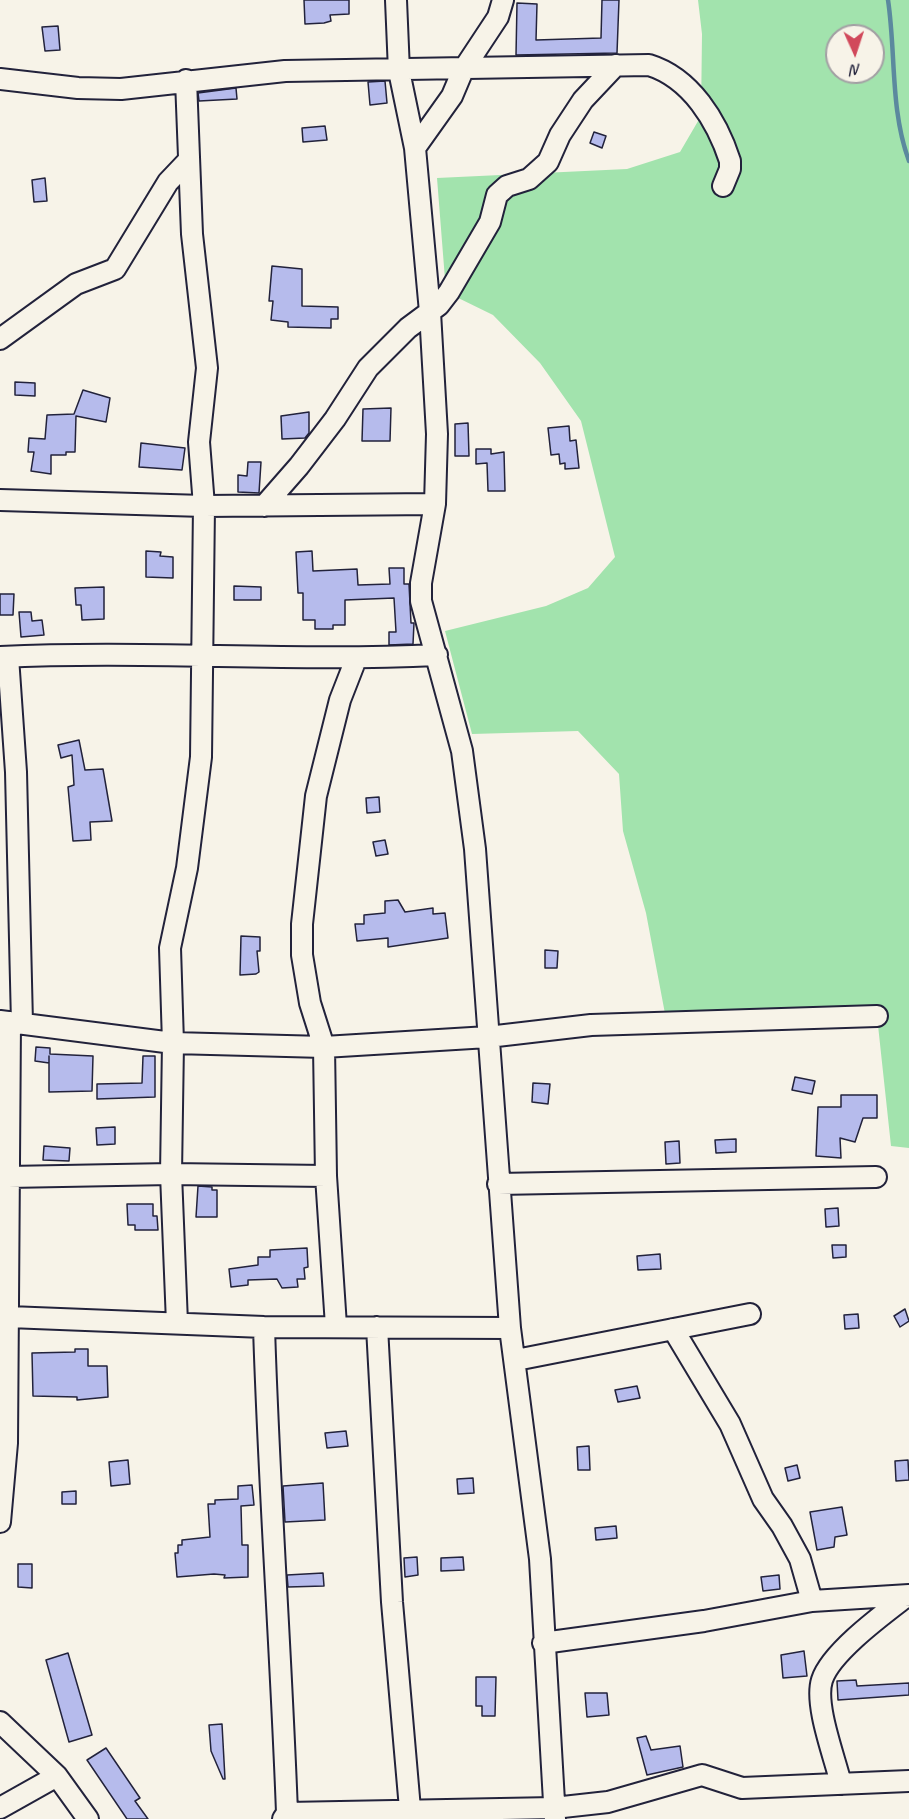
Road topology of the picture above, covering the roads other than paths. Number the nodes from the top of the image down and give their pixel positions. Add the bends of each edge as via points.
1 (396, 0) edge
2 (502, 0) edge
3 (616, 65) junction
4 (399, 70) junction
5 (463, 70) junction
6 (0, 79) edge
7 (186, 80) junction
8 (415, 148) junction
9 (187, 162) junction
10 (723, 186) dead end
11 (430, 312) junction
12 (0, 339) edge
13 (0, 500) edge
14 (435, 504) junction
15 (204, 506) junction
16 (264, 506) junction
17 (436, 655) junction
18 (203, 656) junction
19 (4, 657) edge
20 (356, 659) junction
21 (877, 1016) dead end
22 (11, 1022) edge
23 (488, 1037) junction
24 (173, 1043) junction
25 (324, 1047) junction
26 (171, 1174) junction
27 (326, 1176) junction
28 (8, 1177) junction
29 (876, 1177) dead end
30 (498, 1184) junction
31 (750, 1314) dead end
32 (9, 1317) junction
33 (177, 1323) junction
34 (336, 1326) junction
35 (264, 1327) junction
36 (377, 1327) junction
37 (510, 1328) junction
38 (673, 1329) junction
39 (516, 1360) junction
40 (0, 1522) edge
41 (908, 1595) edge
42 (812, 1601) junction
43 (543, 1643) junction
44 (0, 1722) edge
45 (57, 1776) junction
46 (909, 1781) edge
47 (841, 1784) junction
48 (0, 1808) edge
49 (410, 1809) junction
50 (555, 1814) edge
51 (285, 1816) edge
52 (88, 1819) edge

1 - 4 street
2 - 5 street via 498,17
3 - 5 street
3 - 10 street via 649,65 669,71 697,97 730,161
3 - 11 street via 583,100 560,135 549,162 529,179 507,186 497,195 490,222 468,262 449,292
4 - 5 street
4 - 7 street via 285,71
4 - 8 street
5 - 8 street via 452,96
6 - 7 street via 121,89
7 - 9 street
8 - 11 street
9 - 12 street via 168,182 115,269 76,284
9 - 15 street via 207,368 199,442
11 - 14 street via 437,434
11 - 16 street via 368,368 307,457
13 - 15 street
14 - 16 street
14 - 17 street via 421,600
15 - 16 street
15 - 18 street
17 - 20 street
17 - 23 street via 464,762 475,849
18 - 19 street
18 - 20 street
18 - 24 street via 201,757 187,868 170,948
19 - 22 street via 16,772
20 - 25 street via 340,700 316,796 302,924 309,1003
21 - 23 street via 591,1024
22 - 24 street
22 - 28 street
23 - 25 street
23 - 30 street
24 - 25 street
24 - 26 street
25 - 27 street
26 - 27 street
26 - 28 street
26 - 33 street
27 - 34 street
28 - 32 street
29 - 30 street
30 - 37 street
31 - 38 street
32 - 33 street
32 - 40 street via 7,1443
33 - 35 street
34 - 35 street
34 - 36 street
35 - 51 street
36 - 37 street
36 - 49 street via 392,1602
37 - 39 street
38 - 39 street
38 - 42 street via 730,1424 763,1499 800,1559
39 - 43 street via 540,1559
41 - 42 street
41 - 47 street via 840,1653 822,1680 821,1707
42 - 43 street via 692,1623
43 - 50 street
44 - 45 street
45 - 48 street
45 - 52 street
46 - 47 street
47 - 50 street via 742,1788 702,1775
49 - 50 street
49 - 51 street

